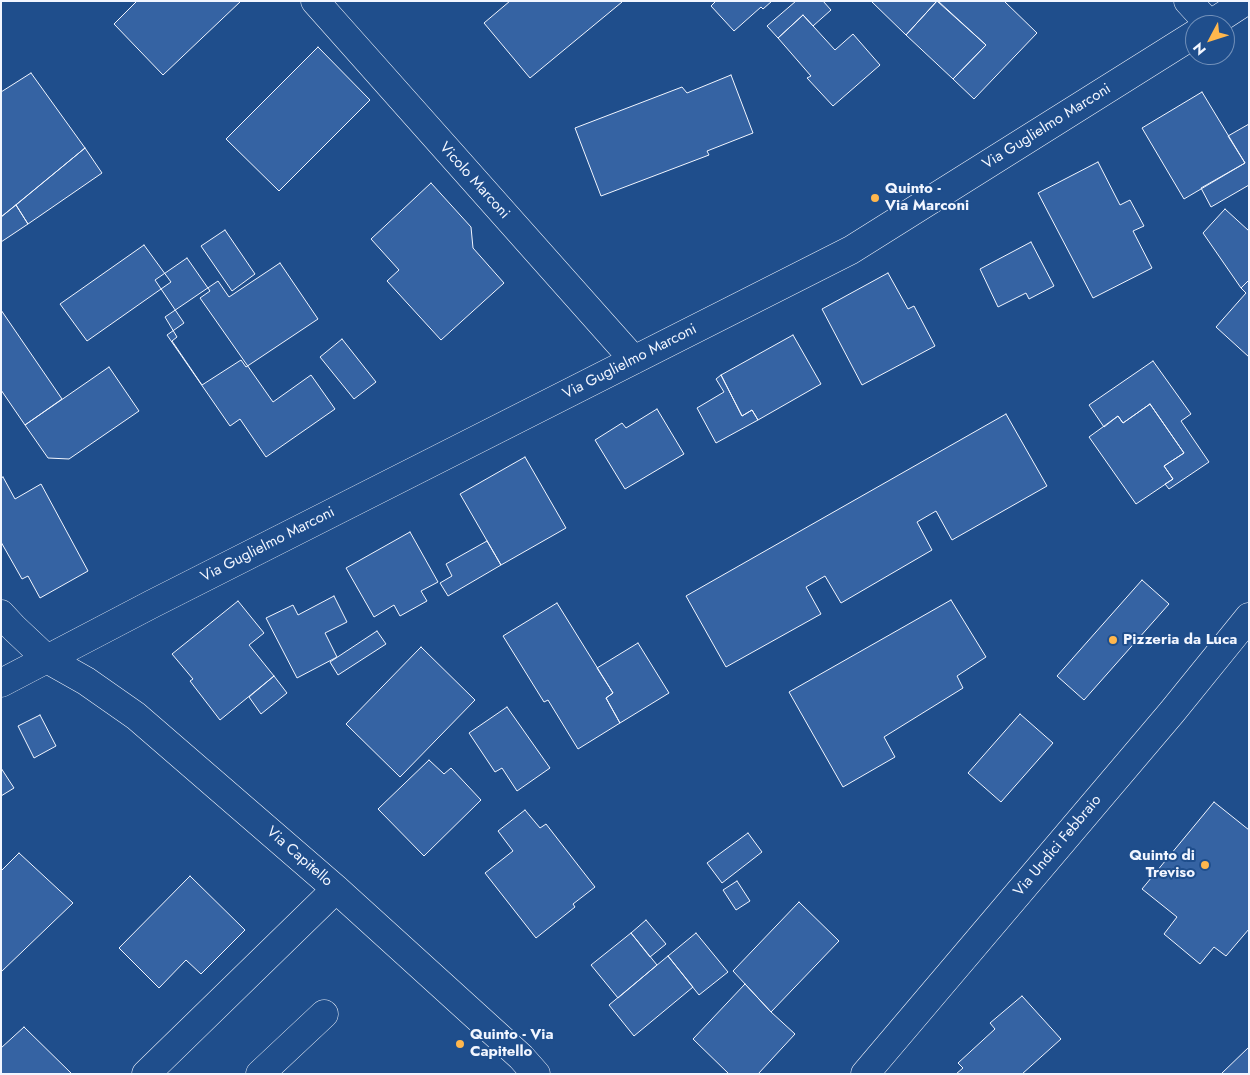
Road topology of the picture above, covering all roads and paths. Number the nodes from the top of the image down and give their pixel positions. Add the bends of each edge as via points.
1 (315, 1) edge
2 (1188, 1) edge
3 (1246, 1) edge
4 (1201, 15) edge
5 (1225, 15) edge
6 (1185, 40) edge
7 (634, 360) junction
8 (1, 614) edge
9 (1249, 617) edge
10 (47, 659) junction
11 (1, 683) edge
12 (336, 889) junction
13 (324, 1014) dead end
14 (146, 1074) edge
15 (260, 1074) edge
16 (536, 1074) edge
17 (865, 1074) edge

1 - 7 street, Vicolo Marconi
2 - 4 street
3 - 5 street
6 - 7 street, Via Guglielmo Marconi via 850,250
7 - 10 street, Via Guglielmo Marconi
8 - 10 street, Via Capitello
9 - 17 street, Via Undici Febbraio
10 - 11 street, Via Guglielmo Marconi
10 - 12 street, Via Capitello via 136,716
12 - 14 street
12 - 16 street, Via Capitello
13 - 15 street

